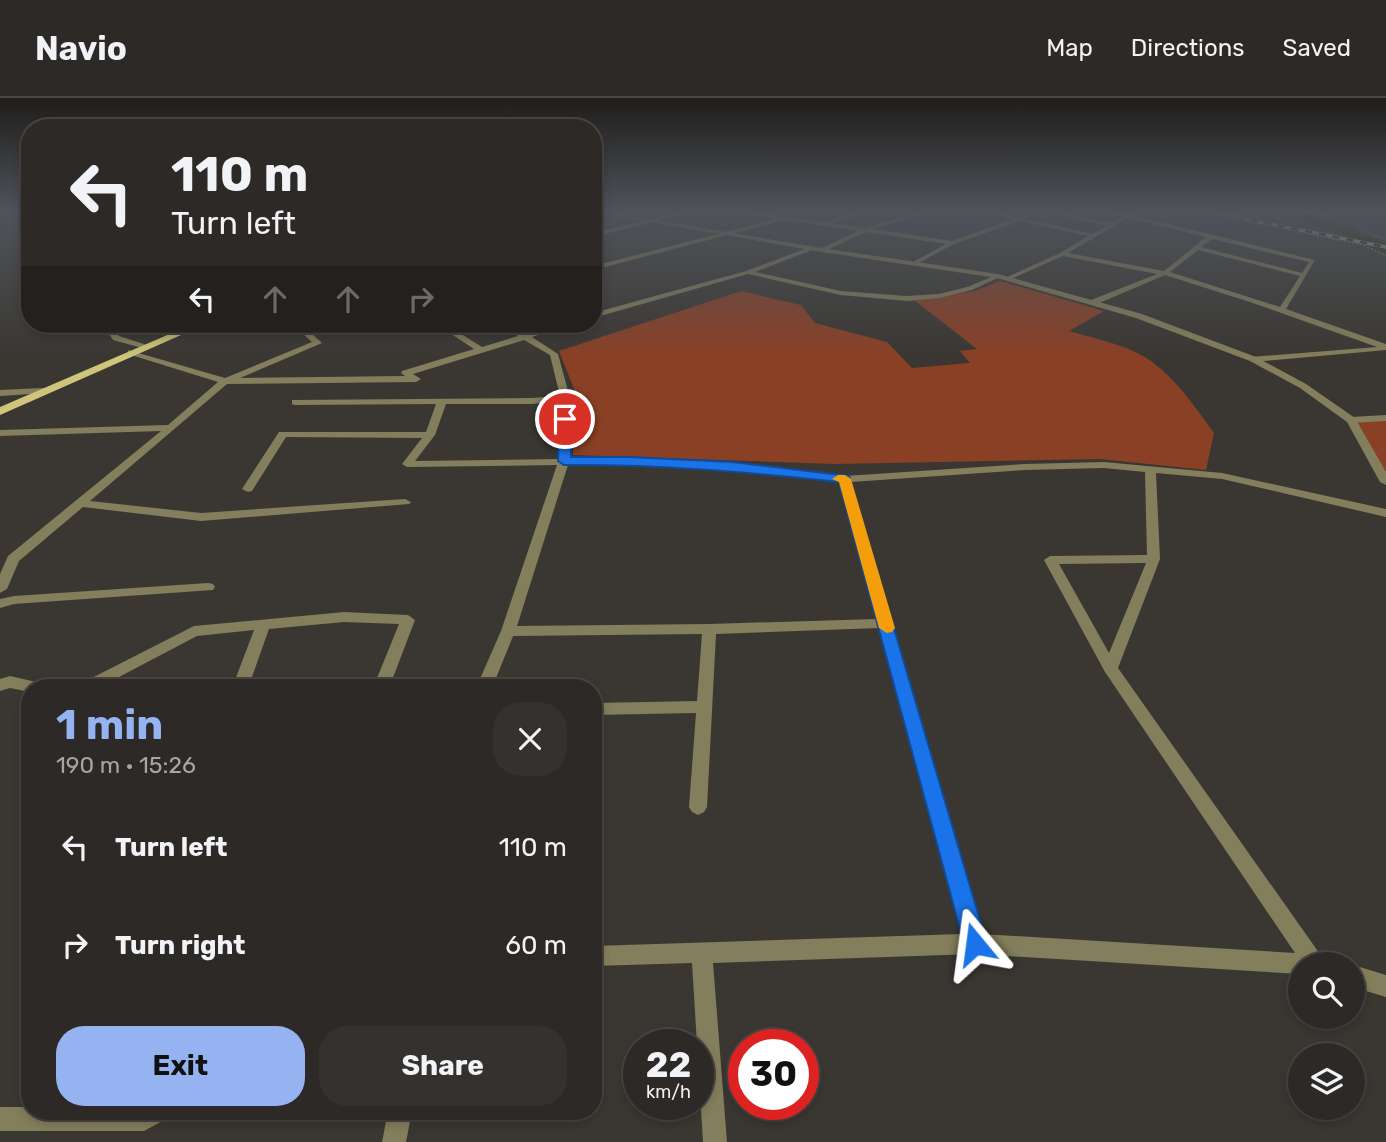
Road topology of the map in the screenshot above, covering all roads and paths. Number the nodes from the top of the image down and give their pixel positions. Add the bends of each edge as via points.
1 (620, 261) edge
2 (782, 261) edge
3 (899, 261) edge
4 (919, 261) edge
5 (1047, 261) edge
6 (1098, 261) edge
7 (1180, 261) edge
8 (1246, 261) edge
9 (1312, 261) edge
10 (915, 263) junction
11 (602, 266) edge
12 (748, 272) junction
13 (1165, 273) junction
14 (999, 275) junction
15 (1303, 275) junction
16 (1009, 278) junction
17 (1094, 302) junction
18 (1282, 310) junction
19 (602, 313) edge
20 (113, 333) edge
21 (178, 333) edge
22 (306, 333) edge
23 (455, 333) edge
24 (522, 333) edge
25 (533, 333) edge
26 (526, 335) junction
27 (146, 346) junction
28 (1386, 348) edge
29 (481, 349) junction
30 (131, 352) junction
31 (1253, 359) junction
32 (225, 381) junction
33 (43, 391) junction
34 (0, 393) edge
35 (565, 398) junction
36 (442, 401) junction
37 (295, 402) dead end
38 (0, 411) edge
39 (1386, 418) edge
40 (1351, 419) junction
41 (172, 428) junction
42 (0, 433) edge
43 (430, 435) junction
44 (564, 461) junction
45 (1150, 469) junction
46 (845, 479) junction
47 (1386, 482) edge
48 (248, 489) dead end
49 (405, 502) dead end
50 (80, 503) junction
51 (1386, 513) edge
52 (1154, 559) junction
53 (208, 587) dead end
54 (0, 589) edge
55 (0, 604) edge
56 (885, 623) junction
57 (263, 625) junction
58 (709, 629) junction
59 (508, 631) junction
60 (1110, 668) junction
61 (102, 679) edge
62 (243, 679) edge
63 (385, 679) edge
64 (488, 679) edge
65 (21, 684) edge
66 (0, 685) edge
67 (704, 707) junction
68 (602, 709) edge
69 (698, 807) dead end
70 (975, 944) junction
71 (702, 952) junction
72 (1307, 952) edge
73 (602, 956) edge
74 (1288, 963) edge
75 (1365, 980) edge
76 (1386, 986) edge
77 (21, 1118) edge
78 (0, 1119) edge
79 (398, 1120) edge
80 (394, 1142) edge
81 (715, 1142) edge

1 - 11 street
2 - 12 street
3 - 10 street
4 - 10 street
5 - 16 street
6 - 13 street
7 - 13 street
8 - 15 street
9 - 15 street
10 - 14 street
12 - 14 street via 883,298 965,291
12 - 19 street
13 - 17 street
13 - 18 street
14 - 16 street
15 - 18 street
16 - 17 street
17 - 31 street
18 - 28 street
20 - 27 street
21 - 27 main road
22 - 32 street via 318,343
23 - 29 street
24 - 26 street
25 - 26 street
26 - 29 street
26 - 35 street via 554,354
27 - 30 main road
28 - 31 street
29 - 32 street via 405,373 416,379
30 - 32 street
30 - 33 main road
31 - 40 street
32 - 41 street
33 - 34 street
33 - 38 main road
35 - 36 street
35 - 44 street
36 - 37 street
36 - 43 street
39 - 40 street
40 - 47 street
41 - 42 street
41 - 50 street
43 - 44 street via 407,464
43 - 48 street via 284,434
44 - 46 street via 732,466
44 - 59 street
45 - 46 street via 1025,467
45 - 51 street via 1222,476
45 - 52 street
46 - 56 street
49 - 50 street via 201,517
50 - 54 street via 13,559
52 - 60 street
52 - 60 street via 1050,560
53 - 55 street
56 - 58 street
56 - 70 street
57 - 61 street via 194,631
57 - 62 street
57 - 63 street via 344,617 408,620
58 - 59 street
58 - 67 street
59 - 64 street
60 - 72 street
65 - 66 street
67 - 68 street
67 - 69 street
70 - 71 street
70 - 74 street
71 - 73 street
71 - 81 street
75 - 76 street
77 - 78 street
79 - 80 street

